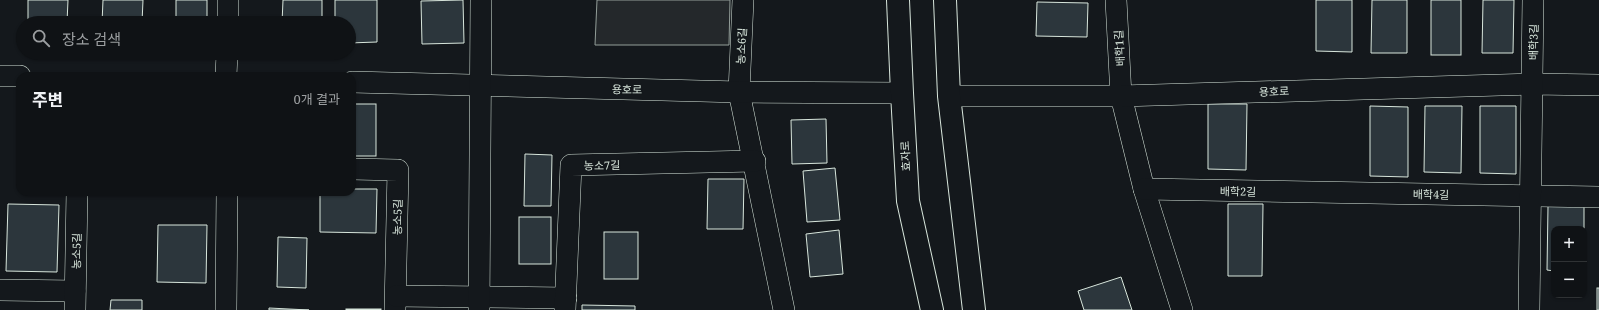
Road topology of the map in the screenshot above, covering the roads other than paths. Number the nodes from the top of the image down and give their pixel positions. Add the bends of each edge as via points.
1 (228, 0) edge
2 (481, 0) edge
3 (744, 0) edge
4 (898, 0) edge
5 (945, 0) edge
6 (1116, 0) edge
7 (1533, 0) edge
8 (228, 16) edge
9 (227, 60) edge
10 (226, 72) edge
11 (0, 76) edge
12 (16, 76) edge
13 (356, 82) edge
14 (1532, 84) junction
15 (1599, 85) edge
16 (481, 86) junction
17 (739, 92) junction
18 (902, 93) junction
19 (949, 96) junction
20 (1121, 96) junction
21 (755, 161) junction
22 (356, 169) edge
23 (1144, 189) junction
24 (1332, 192) joint
25 (77, 196) edge
26 (227, 196) edge
27 (1530, 196) junction
28 (1599, 197) edge
29 (0, 290) edge
30 (75, 301) edge
31 (395, 303) edge
32 (479, 304) edge
33 (565, 304) edge
34 (226, 310) edge
35 (784, 310) edge
36 (932, 310) edge
37 (974, 310) edge
38 (1182, 310) edge
39 (1529, 310) edge

1 - 8 street
2 - 16 street
3 - 17 street, 농소6길
4 - 18 street, 효자로
5 - 19 street
6 - 20 street, 배학1길
7 - 14 street, 배학3길
9 - 10 street
11 - 12 street
13 - 16 street, 용호로
14 - 15 street, 용호로
14 - 20 street, 용호로
14 - 27 street
16 - 17 street, 용호로
16 - 32 street
17 - 18 street, 용호로
17 - 21 street
18 - 36 street, 효자로 via 908,201
19 - 20 street, 용호로
19 - 37 street
20 - 23 street
21 - 33 street, 농소7길 via 570,165
21 - 35 street
22 - 31 street, 농소5길 via 398,170
23 - 24 street, 배학2길
23 - 38 street
24 - 27 street, 배학4길
25 - 30 street, 농소5길
26 - 34 street
27 - 28 street, 배학4길
27 - 39 street
29 - 30 street
31 - 32 street
32 - 33 street

